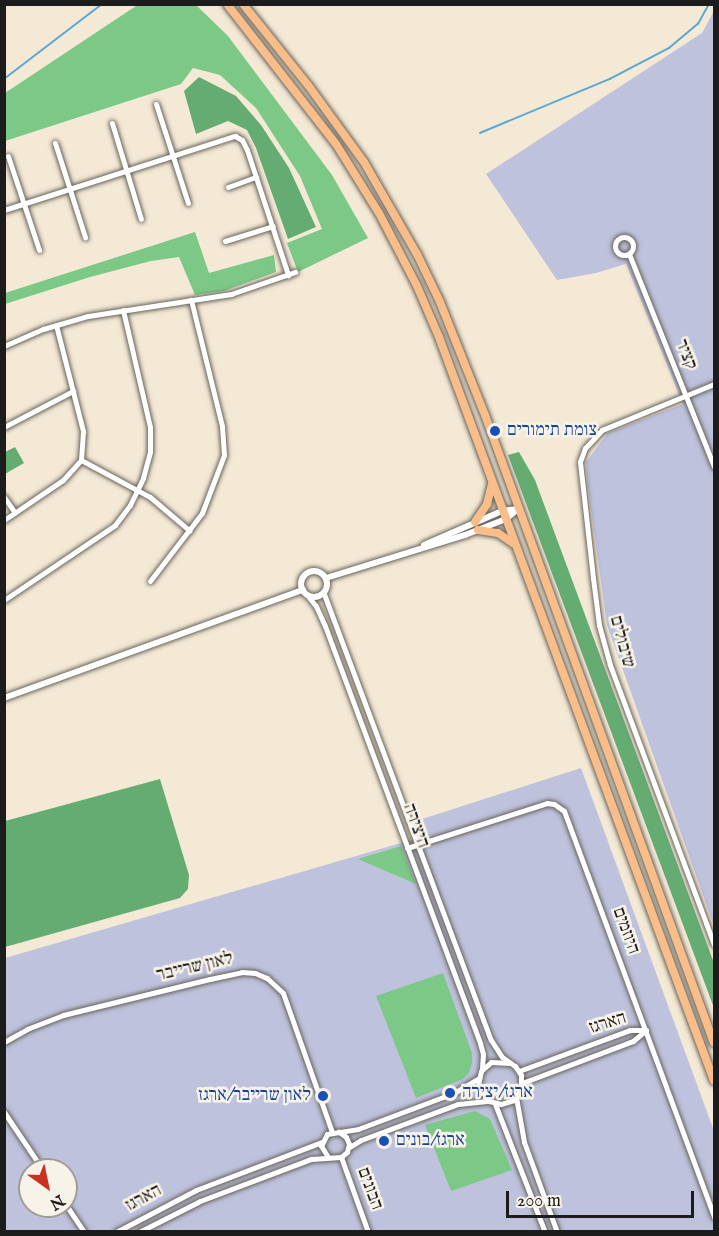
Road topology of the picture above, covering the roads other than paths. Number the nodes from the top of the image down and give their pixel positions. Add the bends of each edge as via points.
1 (227, 4) edge
2 (243, 4) edge
3 (156, 104) dead end
4 (112, 123) dead end
5 (55, 143) dead end
6 (173, 155) junction
7 (8, 156) dead end
8 (126, 170) junction
9 (256, 177) junction
10 (228, 187) dead end
11 (70, 189) junction
12 (24, 203) junction
13 (188, 204) dead end
14 (4, 210) edge
15 (141, 219) dead end
16 (273, 226) junction
17 (85, 237) dead end
18 (225, 241) dead end
19 (39, 250) dead end
20 (629, 254) dead end
21 (295, 272) dead end
22 (288, 275) junction
23 (191, 300) junction
24 (123, 310) junction
25 (56, 325) junction
26 (4, 346) edge
27 (714, 384) edge
28 (73, 391) junction
29 (685, 394) junction
30 (4, 427) edge
31 (81, 460) junction
32 (714, 468) edge
33 (491, 480) junction
34 (137, 490) junction
35 (4, 497) edge
36 (518, 509) junction
37 (15, 513) junction
38 (504, 515) junction
39 (4, 520) edge
40 (476, 526) junction
41 (190, 531) junction
42 (516, 548) junction
43 (326, 578) junction
44 (150, 580) dead end
45 (304, 590) junction
46 (324, 594) junction
47 (4, 600) edge
48 (4, 698) edge
49 (418, 845) junction
50 (407, 848) junction
51 (714, 944) edge
52 (646, 1030) junction
53 (4, 1042) edge
54 (714, 1043) edge
55 (510, 1063) junction
56 (481, 1071) junction
57 (519, 1071) junction
58 (478, 1078) junction
59 (714, 1081) edge
60 (522, 1083) junction
61 (516, 1097) junction
62 (492, 1102) junction
63 (4, 1112) edge
64 (332, 1132) junction
65 (339, 1132) junction
66 (322, 1142) junction
67 (348, 1148) junction
68 (341, 1157) junction
69 (35, 1158) edge
70 (331, 1158) junction
71 (714, 1217) edge
72 (75, 1218) edge
73 (84, 1232) edge
74 (116, 1232) edge
75 (139, 1232) edge
76 (368, 1232) edge
77 (545, 1232) edge
78 (557, 1232) edge

1 - 33 highway via 336,144 394,238 439,337
2 - 36 highway via 346,136 409,239 462,356
3 - 6 street
4 - 8 street
5 - 11 street
6 - 8 street
6 - 9 street via 235,136 245,144
6 - 13 street
7 - 12 street
8 - 11 street
8 - 15 street
9 - 10 street
9 - 16 street
11 - 12 street
11 - 17 street
12 - 14 street
12 - 19 street
16 - 18 street
16 - 22 street
20 - 29 street, קציר
21 - 22 street
22 - 23 street via 231,294
23 - 24 street
23 - 41 street via 225,444 208,500
24 - 25 street
24 - 34 street via 150,427 150,452
25 - 26 street
25 - 28 street
27 - 29 street, שיבולים
28 - 30 street
28 - 31 street via 83,431
29 - 32 street, קציר
29 - 51 street, שיבולים via 602,430 585,448 580,462 594,590 610,665
31 - 34 street
31 - 37 street via 63,480
33 - 38 highway
33 - 40 highway via 489,499
34 - 41 street
34 - 47 street via 122,517 106,531
35 - 37 street
36 - 38 street
36 - 54 highway
37 - 39 street
38 - 40 street
38 - 42 highway
40 - 42 highway via 502,534
40 - 43 street
41 - 44 street
42 - 59 highway
43 - 45 street via 320,572 304,575
43 - 46 street
45 - 46 street via 315,597
45 - 48 street
45 - 50 street, היצירה via 322,620
46 - 49 street, היצירה
49 - 50 street, היוזמים
49 - 52 street, היוזמים via 547,803 564,812
49 - 55 street, היצירה via 490,1040
50 - 56 street, היצירה via 480,1043
52 - 57 street, הארגז via 630,1030
52 - 60 street, הארגז via 633,1041
52 - 71 street, היוזמים
53 - 64 street, לאון שרייבר via 63,1015 242,972 255,973 283,993
55 - 56 street via 497,1061
55 - 57 street
56 - 58 street
57 - 60 street
58 - 62 street via 480,1091
58 - 65 street via 454,1093 358,1129
60 - 61 street
61 - 62 street via 506,1104
61 - 78 street via 524,1142
62 - 67 street via 458,1104
62 - 77 street
63 - 69 street
64 - 65 street
64 - 66 street
65 - 67 street via 346,1137
66 - 70 street via 324,1154
66 - 74 street, הארגז via 185,1195
67 - 68 street
68 - 70 street
68 - 76 street, הבונים
70 - 75 street, הארגז via 311,1159 228,1189
72 - 73 street

